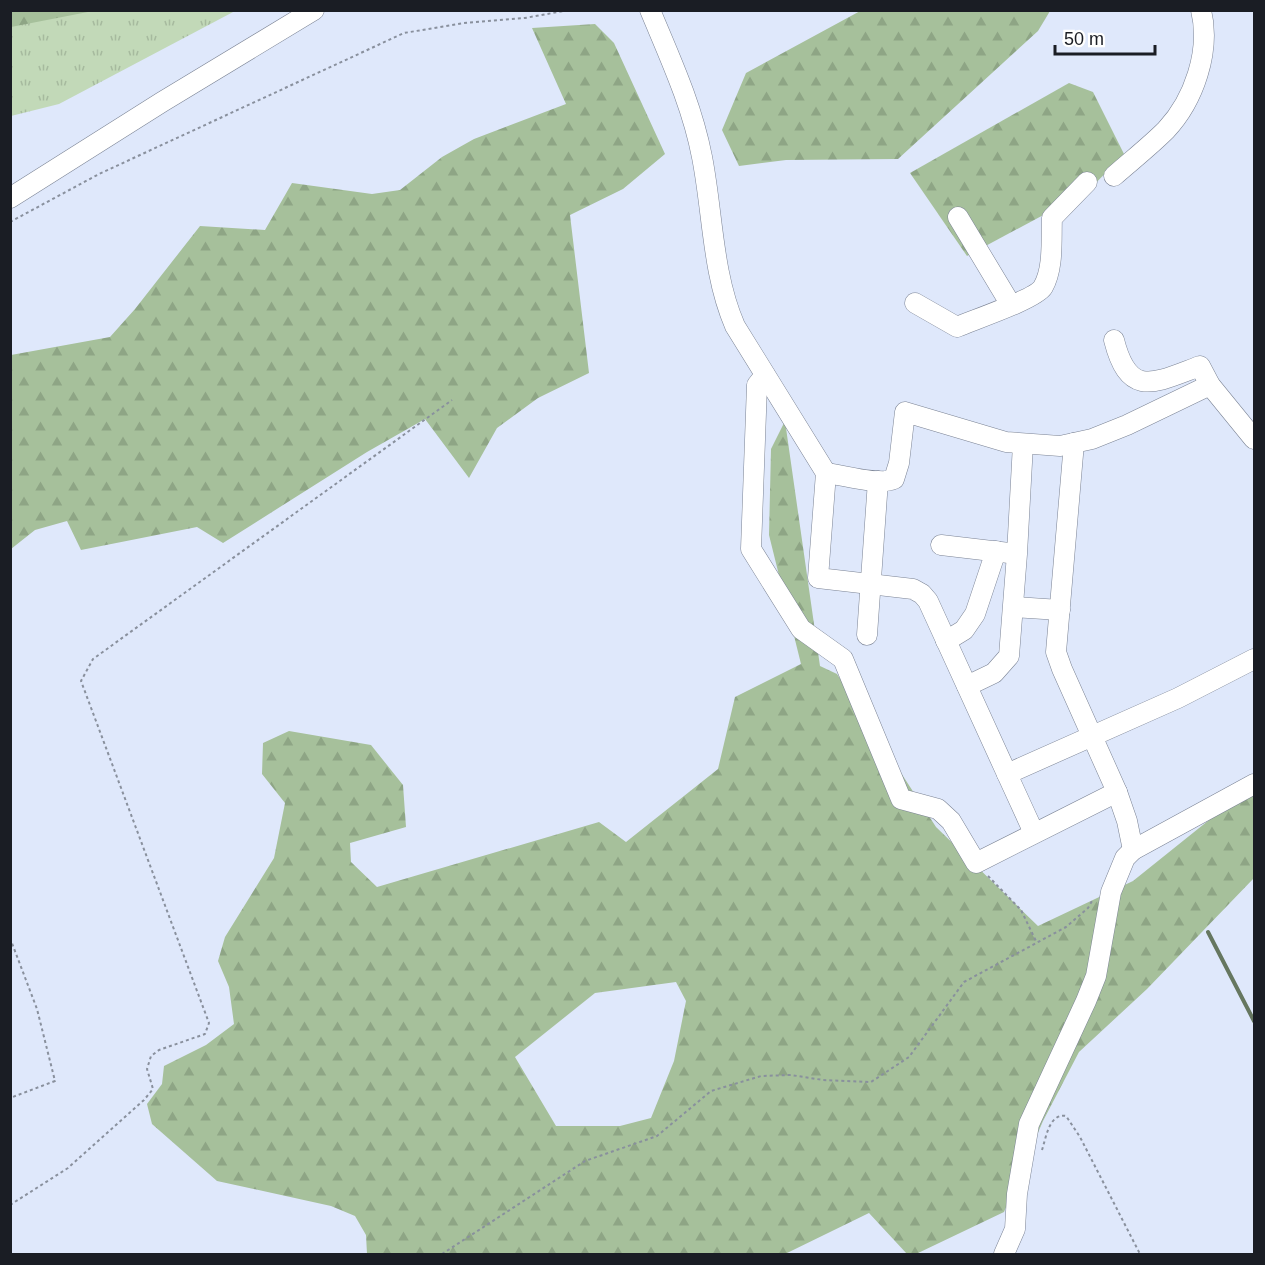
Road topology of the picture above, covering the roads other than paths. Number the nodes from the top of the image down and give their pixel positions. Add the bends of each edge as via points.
1 (314, 10) edge
2 (650, 10) edge
3 (1201, 10) edge
4 (1114, 176) dead end
5 (1087, 182) dead end
6 (10, 198) edge
7 (958, 217) dead end
8 (915, 303) dead end
9 (1011, 305) junction
10 (1114, 340) dead end
11 (765, 375) junction
12 (1210, 385) junction
13 (1254, 439) edge
14 (1074, 443) junction
15 (1023, 444) junction
16 (826, 472) junction
17 (878, 481) junction
18 (941, 545) dead end
19 (996, 551) junction
20 (1017, 554) junction
21 (870, 584) junction
22 (1014, 607) junction
23 (1060, 610) junction
24 (867, 635) dead end
25 (946, 641) junction
26 (1254, 659) edge
27 (968, 686) junction
28 (1092, 736) junction
29 (1007, 774) junction
30 (1254, 784) edge
31 (1117, 792) junction
32 (1034, 833) junction
33 (1133, 850) junction
34 (1004, 1254) edge

1 - 6 street
2 - 11 street via 696,132 726,305
3 - 4 street via 1204,42 1186,101 1167,129
5 - 9 street via 1052,218 1050,267 1043,288
7 - 9 street
8 - 9 street via 957,327
10 - 12 street via 1127,374 1140,382 1200,366
11 - 16 street
11 - 32 street via 757,385 751,549 801,629 843,659 901,799 938,809 951,821 976,863
12 - 13 street
12 - 14 street via 1127,425
14 - 15 street
14 - 23 street
15 - 17 street via 905,412 897,475 888,482
15 - 20 street
16 - 17 street
16 - 21 street via 818,578
17 - 21 street
18 - 19 street
19 - 20 street
19 - 25 street via 975,614 964,630
20 - 22 street
21 - 24 street
21 - 25 street via 913,589 922,594
22 - 23 street
22 - 27 street via 1009,656 994,673
23 - 28 street via 1056,652
25 - 27 street
26 - 28 street
27 - 29 street
28 - 29 street
28 - 31 street
29 - 32 street
30 - 33 street
31 - 32 street
31 - 33 street
33 - 34 street via 1125,858 1111,892 1096,976 1029,1124 1015,1229

